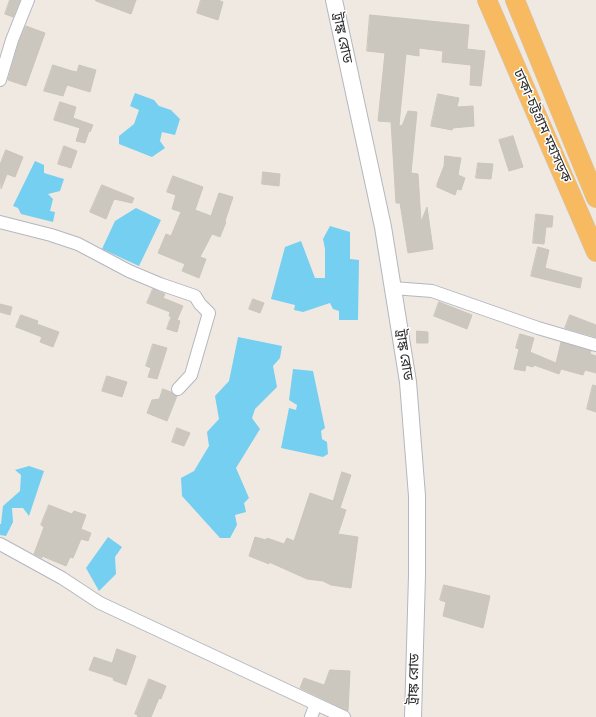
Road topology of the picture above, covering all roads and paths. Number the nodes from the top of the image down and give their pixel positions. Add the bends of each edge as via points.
1 (28, 0) edge
2 (334, 0) edge
3 (487, 0) edge
4 (514, 0) edge
5 (0, 80) edge
6 (596, 198) edge
7 (0, 222) edge
8 (596, 252) edge
9 (393, 288) junction
10 (596, 345) edge
11 (178, 389) dead end
12 (0, 544) edge
13 (316, 704) junction
14 (311, 717) edge
15 (344, 717) edge
16 (413, 717) edge

1 - 5 street
2 - 9 main road, ট্রাঙ্ক রোড via 383,227
3 - 8 highway, ঢাকা-চট্টগ্রাম মহাসড়ক
4 - 6 highway, ঢাকা-চট্টগ্রাম মহাসড়ক
7 - 11 street via 78,244 129,271 195,296 209,313 191,375
9 - 10 street via 432,291
9 - 16 main road, ট্রাঙ্ক রোড via 408,382 417,496
12 - 13 street via 62,578 100,603
13 - 14 street
13 - 15 street

